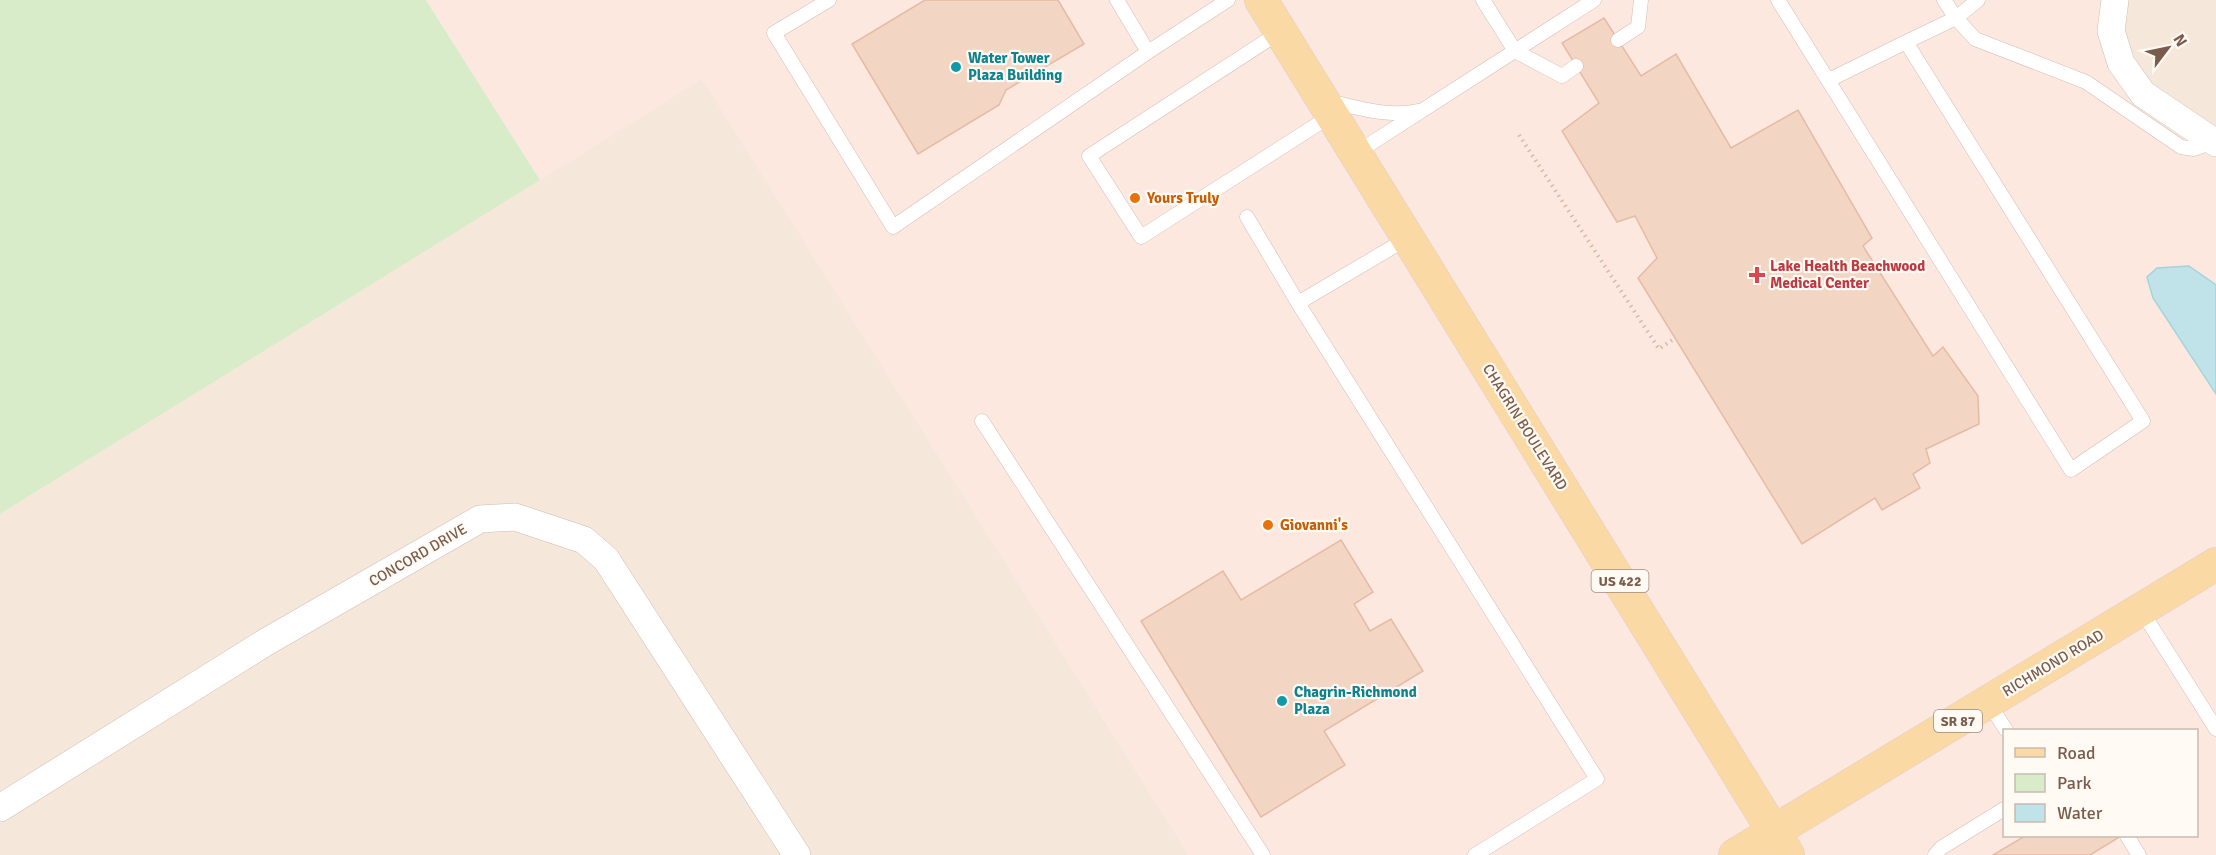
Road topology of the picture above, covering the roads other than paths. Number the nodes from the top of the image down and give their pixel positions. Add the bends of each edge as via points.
1 (829, 0) edge
2 (1117, 0) edge
3 (1228, 0) edge
4 (1261, 0) edge
5 (1484, 0) edge
6 (1594, 0) edge
7 (1641, 0) edge
8 (1779, 0) edge
9 (1944, 0) edge
10 (1978, 0) edge
11 (2115, 0) edge
12 (1956, 18) junction
13 (1281, 32) junction
14 (1618, 40) dead end
15 (1906, 42) junction
16 (1515, 51) junction
17 (1148, 52) junction
18 (1576, 66) dead end
19 (1829, 80) junction
20 (1433, 104) junction
21 (1327, 107) junction
22 (2215, 142) edge
23 (1356, 153) junction
24 (1247, 217) dead end
25 (1408, 238) junction
26 (1298, 303) junction
27 (982, 421) dead end
28 (2216, 564) edge
29 (2141, 610) junction
30 (1988, 702) junction
31 (2005, 729) edge
32 (2216, 729) edge
33 (0, 808) edge
34 (2003, 810) edge
35 (2128, 837) edge
36 (1781, 843) edge
37 (797, 855) edge
38 (1263, 855) edge
39 (1474, 855) edge
40 (1735, 855) edge
41 (1935, 855) edge
42 (2139, 855) edge

1 - 17 lane via 774,33 893,228
2 - 17 lane
3 - 17 lane
4 - 13 main road, CHAGRIN BOULEVARD / US 422
5 - 16 lane
6 - 16 lane
7 - 14 lane via 1638,27
8 - 19 lane
9 - 12 lane
10 - 12 lane
11 - 22 street via 2111,31 2121,63 2144,94
12 - 15 lane
12 - 22 lane via 1975,39 2086,82 2181,147 2194,149
13 - 21 main road, CHAGRIN BOULEVARD / US 422
13 - 21 lane via 1089,156 1141,237
15 - 19 lane
15 - 19 lane via 2143,421 2071,471
16 - 18 lane via 1562,76
16 - 20 lane
20 - 21 lane via 1402,113
20 - 23 lane
21 - 23 main road, CHAGRIN BOULEVARD / US 422
23 - 25 main road, CHAGRIN BOULEVARD / US 422
24 - 26 lane
25 - 26 lane
25 - 36 main road, CHAGRIN BOULEVARD / US 422
26 - 39 lane via 1598,779
27 - 38 lane
28 - 29 main road, RICHMOND ROAD / SR 87
29 - 30 main road, RICHMOND ROAD / SR 87
29 - 32 lane
30 - 31 lane
30 - 36 main road, RICHMOND ROAD / SR 87
33 - 37 street, CONCORD DRIVE via 266,642 480,519 515,517 584,540 606,559
34 - 41 lane
35 - 42 lane
36 - 40 main road, RICHMOND ROAD

